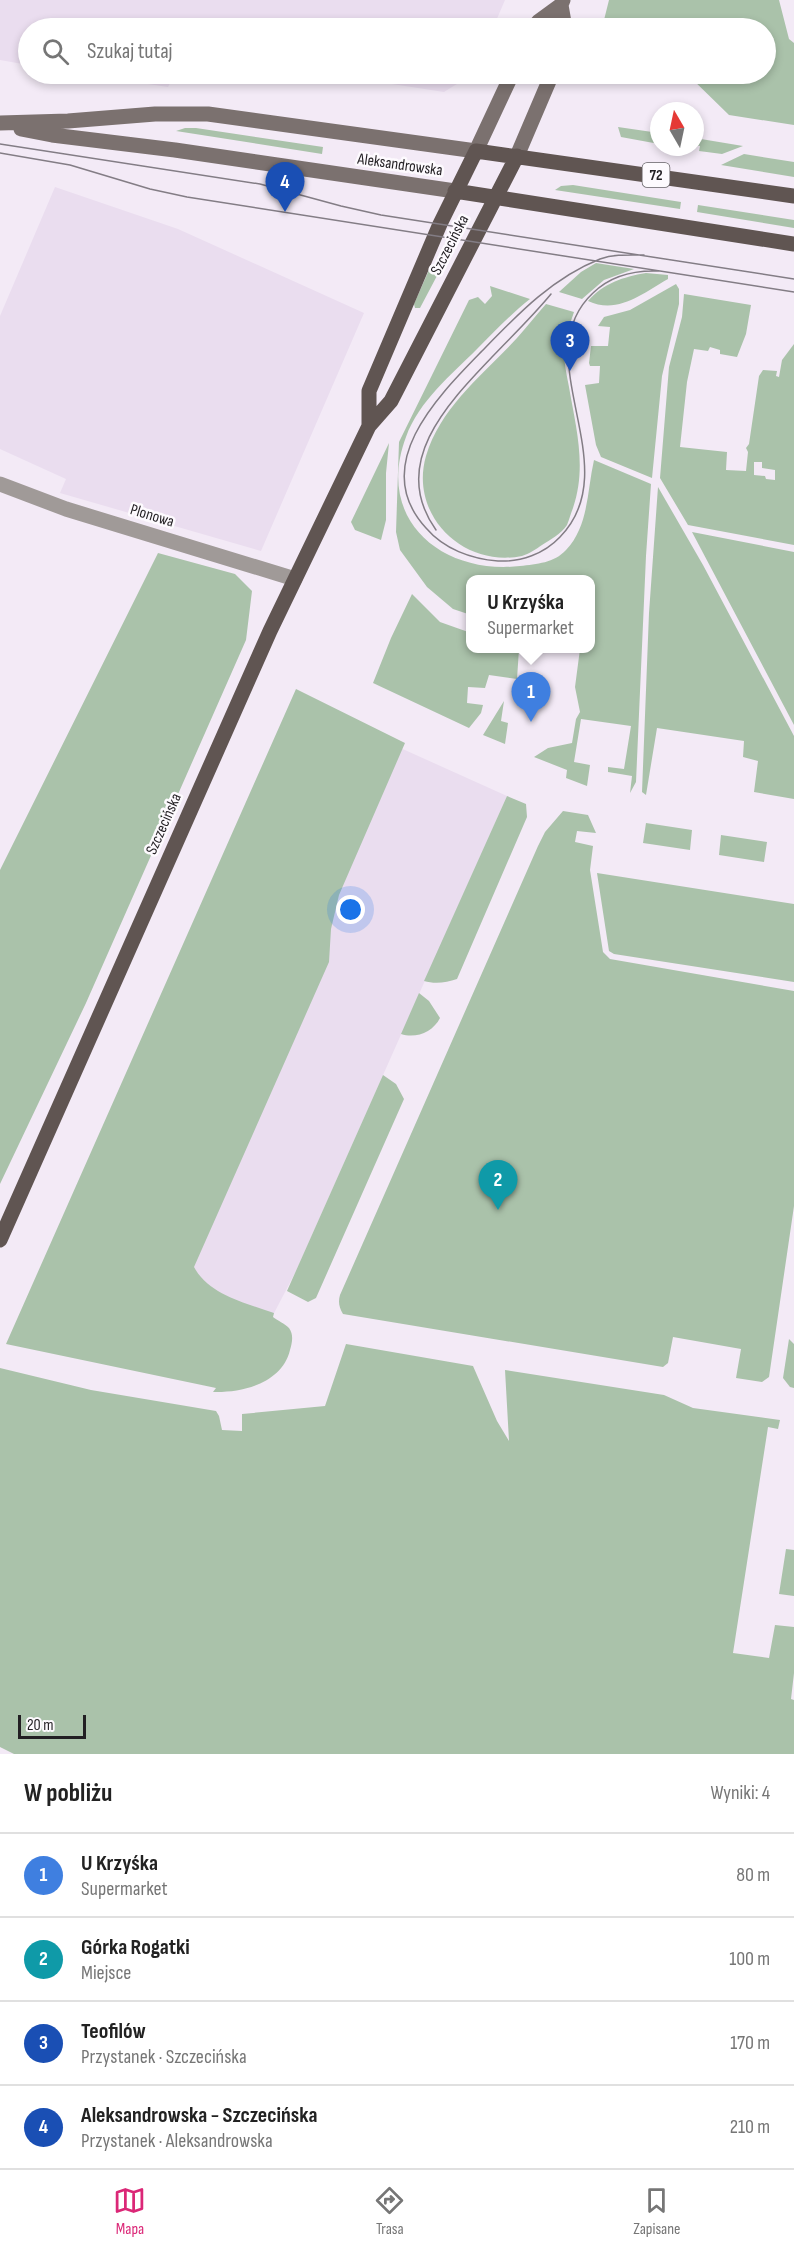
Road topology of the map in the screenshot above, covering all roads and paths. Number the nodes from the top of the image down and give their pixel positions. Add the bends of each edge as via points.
1 (562, 3) edge
2 (543, 18) edge
3 (564, 18) edge
4 (507, 84) edge
5 (548, 84) edge
6 (0, 124) edge
7 (476, 150) junction
8 (517, 156) junction
9 (455, 191) junction
10 (794, 196) edge
11 (495, 197) junction
12 (794, 244) edge
13 (369, 426) junction
14 (0, 484) edge
15 (295, 579) junction
16 (0, 1240) edge

1 - 2 main road
1 - 3 main road
4 - 7 main road, Szczecińska
5 - 8 main road, Szczecińska
6 - 7 main road, Aleksandrowska / 72 via 208,114
6 - 9 main road, Aleksandrowska / 72 via 52,135
7 - 8 main road, Aleksandrowska / 72
7 - 9 main road, Szczecińska
8 - 10 main road, Aleksandrowska / 72
8 - 11 main road, Szczecińska
9 - 11 main road, Aleksandrowska / 72
9 - 13 main road, Szczecińska via 369,391
11 - 12 main road, Aleksandrowska / 72
11 - 13 main road, Szczecińska via 391,401
13 - 15 main road, Szczecińska
14 - 15 street, Plonowa via 66,509
15 - 16 main road, Szczecińska

